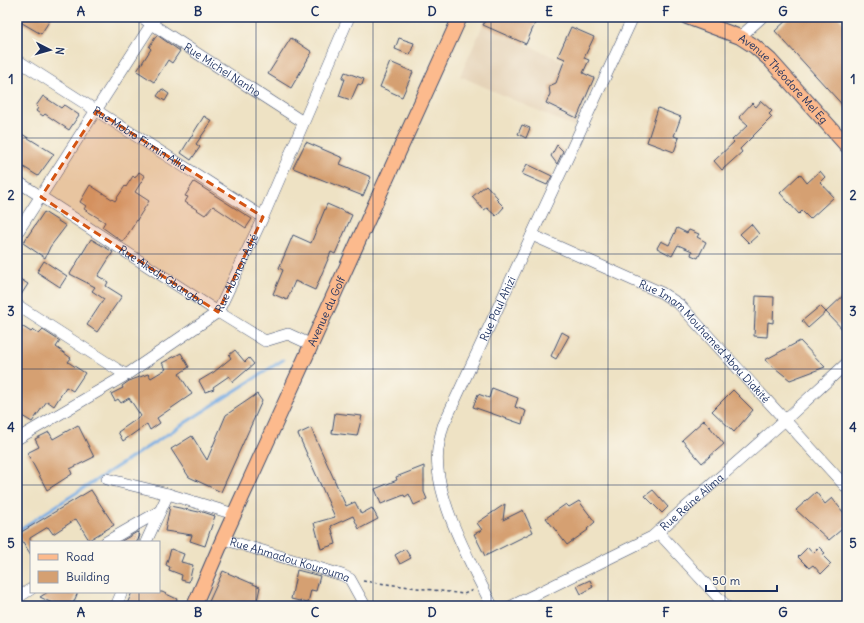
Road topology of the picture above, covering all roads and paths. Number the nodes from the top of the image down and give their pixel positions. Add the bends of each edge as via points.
1 (141, 17) edge
2 (349, 17) edge
3 (460, 17) edge
4 (633, 17) edge
5 (687, 17) edge
6 (762, 17) edge
7 (154, 20) edge
8 (740, 37) junction
9 (17, 60) edge
10 (97, 111) junction
11 (303, 122) junction
12 (847, 146) edge
13 (17, 181) edge
14 (41, 197) junction
15 (263, 217) junction
16 (17, 233) edge
17 (532, 235) junction
18 (17, 305) edge
19 (218, 312) junction
20 (312, 345) junction
21 (847, 363) edge
22 (126, 375) junction
23 (785, 420) junction
24 (17, 427) edge
25 (22, 436) edge
26 (107, 479) dead end
27 (847, 488) edge
28 (168, 494) junction
29 (160, 511) junction
30 (234, 514) junction
31 (658, 532) junction
32 (223, 538) junction
33 (108, 541) edge
34 (146, 541) edge
35 (350, 579) junction
36 (482, 586) junction
37 (30, 590) edge
38 (122, 593) edge
39 (17, 598) edge
40 (116, 606) edge
41 (194, 606) edge
42 (365, 606) edge
43 (492, 606) edge
44 (512, 606) edge
45 (726, 606) edge

1 - 7 street, Rue Michel Nanho
2 - 11 street, Rue Abonon Adjé
3 - 20 main road, Avenue du Golf
4 - 17 street, Rue Paul Ahizi
5 - 8 main road, Avenue Théodore Mel Eg
6 - 8 street
7 - 10 street
7 - 11 street, Rue Michel Nanho
8 - 12 main road, Avenue Théodore Mel Eg via 763,53
9 - 10 street, Rue Mobio Firmin Allia
10 - 14 street
10 - 15 street, Rue Mobio Firmin Allia
11 - 15 street, Rue Abonon Adjé
13 - 14 street, Rue Akedji Gbangbo
14 - 16 street
14 - 19 street, Rue Akedji Gbangbo
15 - 19 street, Rue Abonon Adjé
17 - 23 street, Rue Imam Mouhamed Abou Diakité via 671,298
17 - 36 street, Rue Paul Ahizi via 443,426 438,450 441,491
18 - 22 street
19 - 20 street, Rue Akedji Gbangbo via 265,341 288,334
19 - 22 street, Rue Abonon Adjé
20 - 30 main road, Avenue du Golf
21 - 23 street, Rue Reine Alima
22 - 25 street, Rue Abonon Adjé
23 - 27 street, Rue Imam Mouhamed Abou Diakité
23 - 31 street, Rue Reine Alima
24 - 25 street
26 - 28 street
28 - 29 street
28 - 30 street
29 - 33 street
29 - 34 street
30 - 32 main road, Avenue du Golf
31 - 44 street, Rue Reine Alima
31 - 45 street
32 - 35 street, Rue Ahmadou Kourouma
32 - 41 main road, Avenue du Golf
35 - 36 path via 464,594
35 - 42 street, Rue Ahmadou Kourouma
36 - 43 street, Rue Paul Ahizi
37 - 39 street
38 - 40 street

